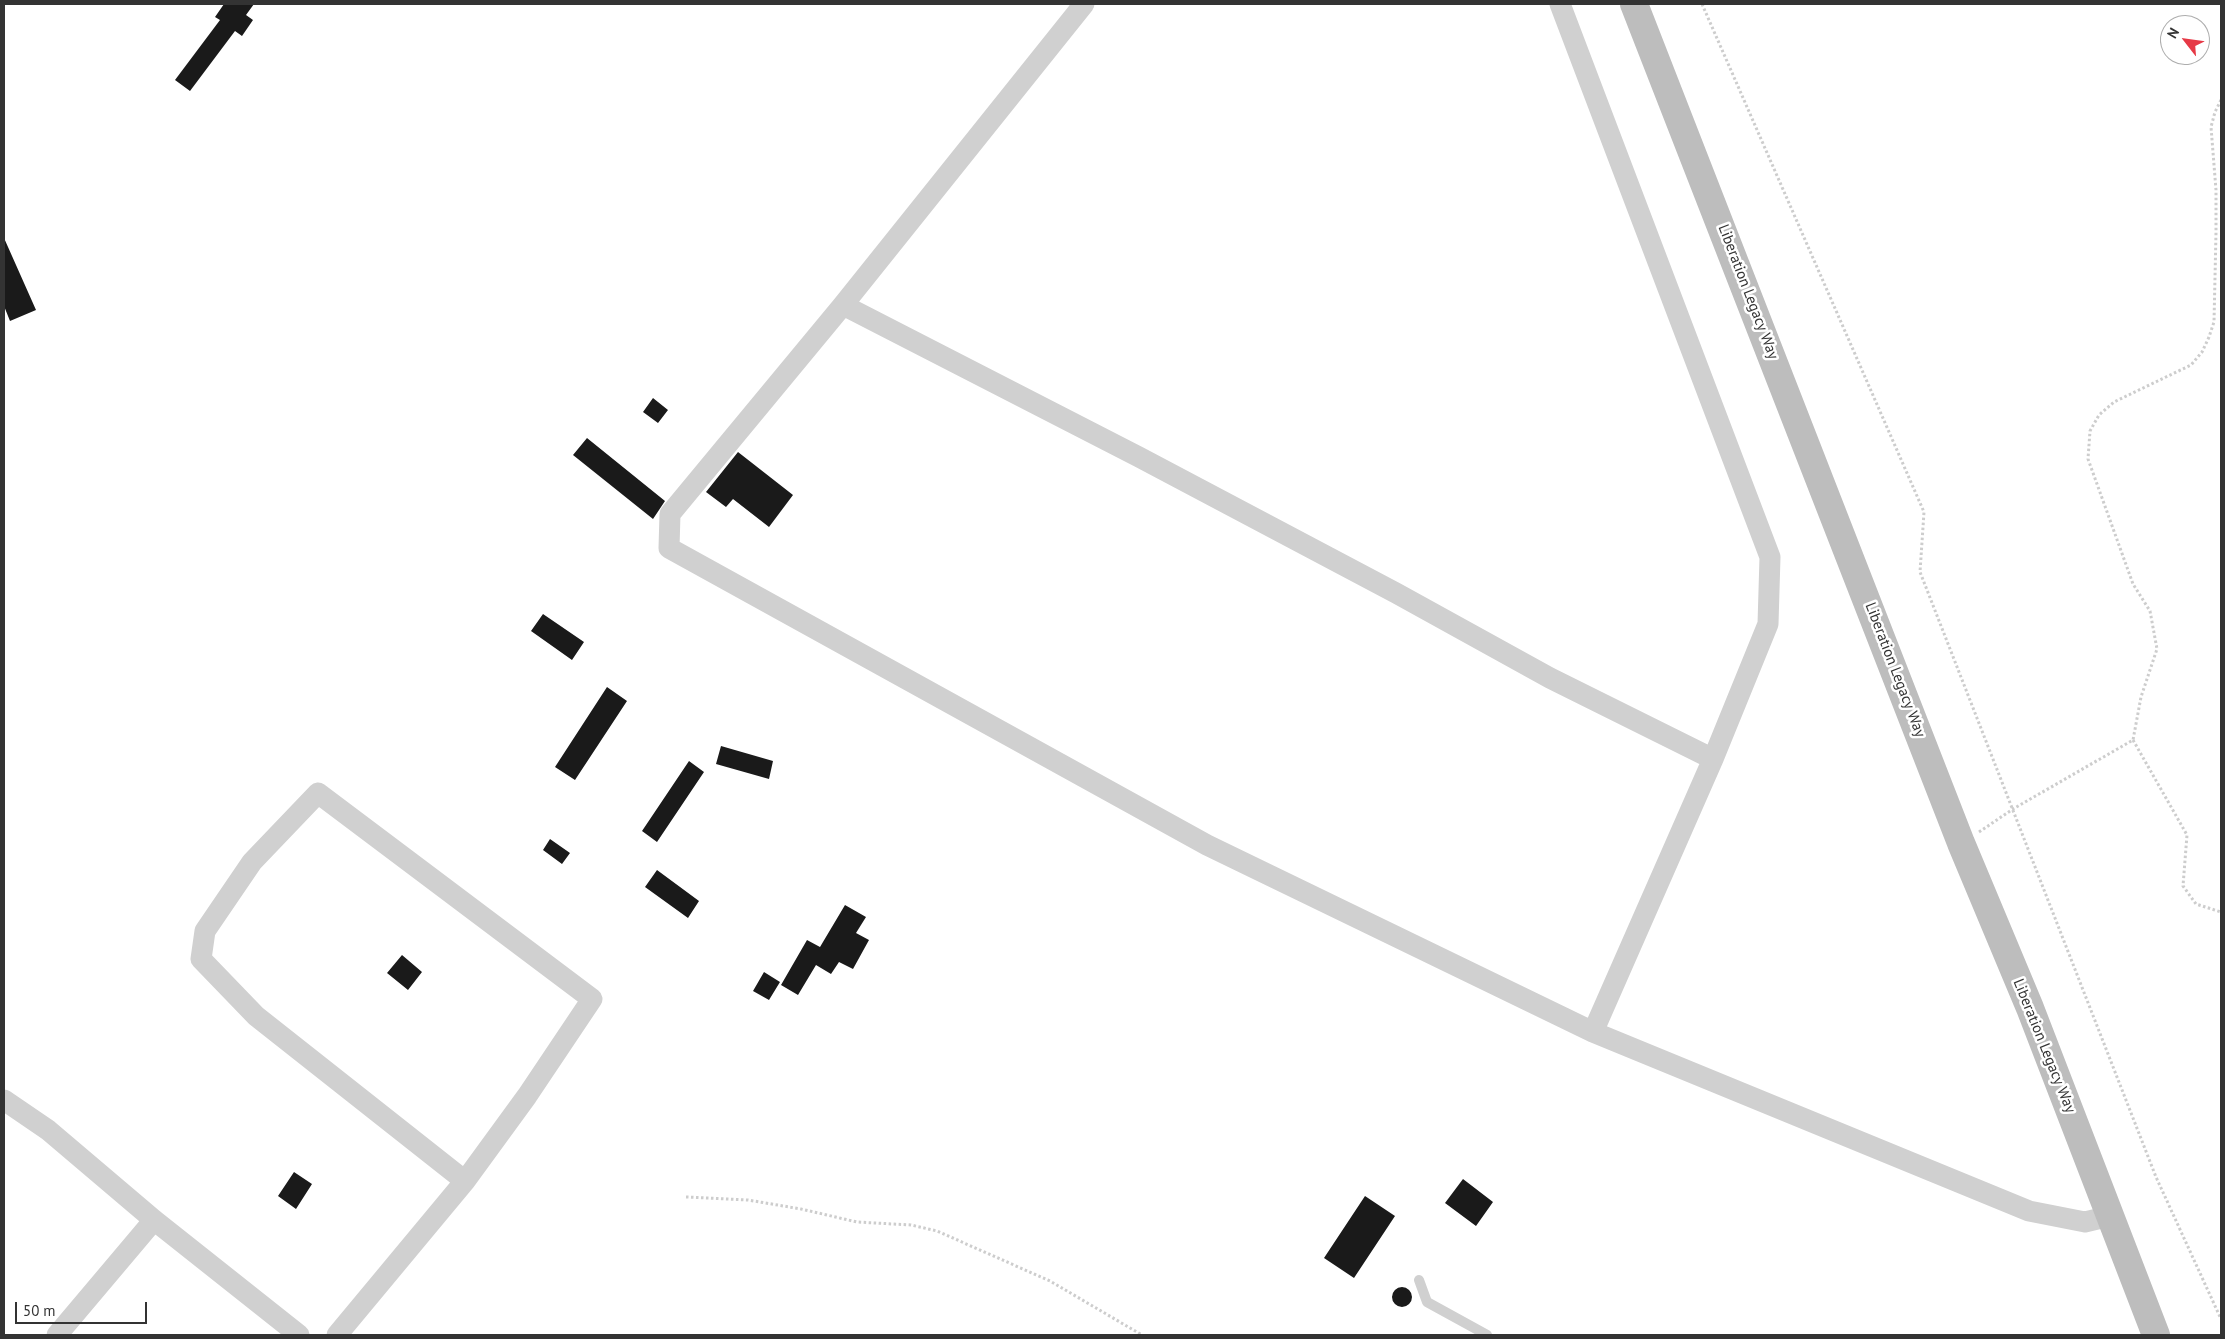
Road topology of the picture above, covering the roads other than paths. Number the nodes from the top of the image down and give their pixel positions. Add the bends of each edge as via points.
1 (1084, 4) edge
2 (1560, 4) edge
3 (1634, 4) edge
4 (843, 305) junction
5 (1712, 758) junction
6 (1594, 1032) junction
7 (4, 1100) edge
8 (465, 1181) junction
9 (2110, 1216) junction
10 (154, 1220) junction
11 (1419, 1280) dead end
12 (58, 1335) edge
13 (300, 1335) edge
14 (337, 1335) edge
15 (1487, 1335) edge
16 (2156, 1335) edge

1 - 4 street
2 - 5 street via 1770,557 1768,624
3 - 9 main road, Liberation Legacy Way
4 - 5 street via 1139,457 1550,678
4 - 6 street via 670,514 669,548 1207,845
5 - 6 street
6 - 9 street via 2029,1211 2085,1222
7 - 10 street via 48,1130
8 - 8 street via 592,999 318,793 252,862 205,931 201,959 256,1016
8 - 14 street
9 - 16 main road, Liberation Legacy Way
10 - 12 street
10 - 13 street
11 - 15 lane via 1427,1302

